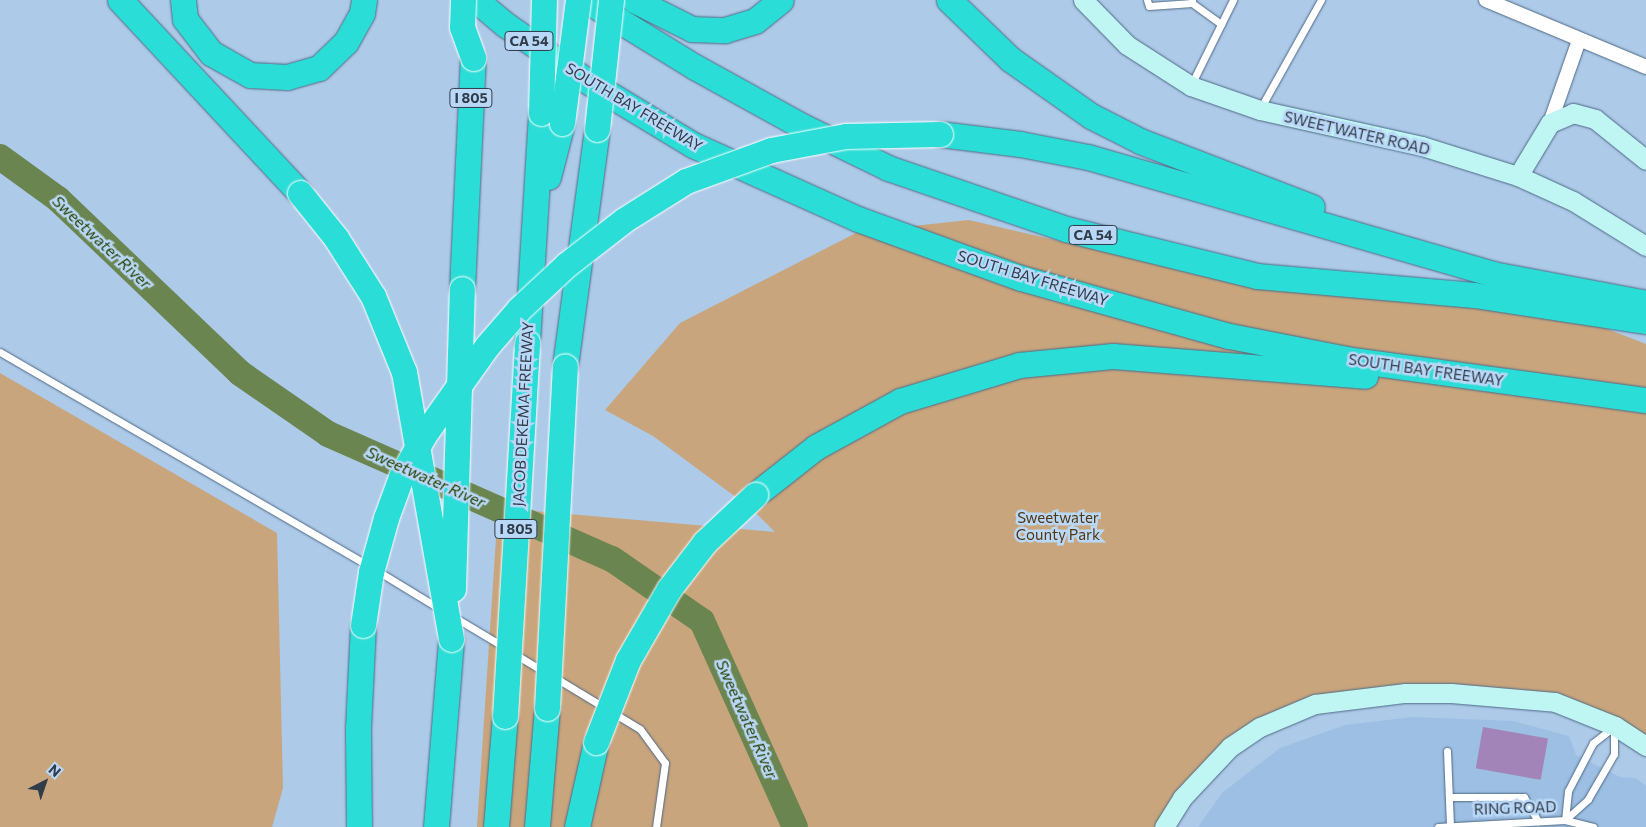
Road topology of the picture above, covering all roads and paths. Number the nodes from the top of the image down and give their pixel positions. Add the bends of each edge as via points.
1 (120, 0) edge
2 (183, 0) edge
3 (364, 0) edge
4 (453, 0) edge
5 (462, 0) edge
6 (476, 0) edge
7 (544, 0) edge
8 (578, 0) edge
9 (586, 0) edge
10 (612, 0) edge
11 (634, 0) edge
12 (781, 0) edge
13 (949, 0) edge
14 (1083, 0) edge
15 (1147, 0) edge
16 (1233, 0) edge
17 (1321, 0) edge
18 (1487, 1) edge
19 (1192, 2) edge
20 (1221, 24) junction
21 (1579, 40) junction
22 (473, 58) junction
23 (1646, 67) edge
24 (584, 79) junction
25 (1191, 86) junction
26 (1260, 110) junction
27 (552, 118) junction
28 (1550, 123) junction
29 (1646, 160) edge
30 (1518, 176) junction
31 (1393, 246) junction
32 (1646, 246) edge
33 (1646, 303) edge
34 (1646, 321) edge
35 (0, 352) edge
36 (1583, 392) junction
37 (1646, 400) edge
38 (451, 639) junction
39 (1614, 726) junction
40 (1646, 746) edge
41 (1447, 751) dead end
42 (1449, 797) junction
43 (1565, 820) junction
44 (1538, 821) junction
45 (1450, 825) junction
46 (359, 827) edge
47 (436, 827) edge
48 (496, 827) edge
49 (537, 827) edge
50 (577, 827) edge
51 (656, 827) edge
52 (1164, 827) edge
53 (1438, 827) edge
54 (1593, 827) edge

1 - 38 highway, bridge via 300,193 336,238 372,296 404,372
2 - 3 highway via 185,19 211,53 250,75 287,77 319,68 346,42 362,13
4 - 24 highway via 503,37
5 - 22 highway, bridge via 462,27
6 - 22 highway, I 805
6 - 24 highway, SOUTH BAY FREEWAY / CA 54
7 - 27 highway, JACOB DEKEMA FREEWAY / I 805, bridge
8 - 27 highway, bridge
9 - 34 highway, CA 54 via 695,67 802,126 888,168 1066,229 1257,276 1474,295
10 - 49 highway, bridge via 565,366 547,708
11 - 12 highway via 692,29 725,30 754,21
13 - 31 highway via 1010,59 1091,116 1140,141 1339,217
14 - 25 main road, SWEETWATER ROAD via 1127,45
15 - 19 lane via 1149,6
16 - 20 lane
17 - 26 lane
18 - 21 street
19 - 20 lane
20 - 25 lane
21 - 23 street
21 - 28 street
22 - 38 highway, I 805, bridge
24 - 36 highway, SOUTH BAY FREEWAY / CA 54 via 693,145 858,219 1021,278 1229,336 1346,359
25 - 26 main road, SWEETWATER ROAD
26 - 30 main road, SWEETWATER ROAD via 1422,146
27 - 48 highway, JACOB DEKEMA FREEWAY / I 805, bridge via 534,230
28 - 29 main road via 1573,114 1595,119
28 - 30 main road
30 - 32 main road, SWEETWATER ROAD via 1573,201
31 - 33 highway via 1493,274
31 - 46 highway, bridge via 1088,157 940,134 846,136 771,150 686,181 624,220 566,265 519,309 487,346 424,435 400,477 372,572 363,625 358,728
35 - 51 lane via 354,557 640,729 665,763
36 - 37 highway, SOUTH BAY FREEWAY / CA 54
36 - 50 highway, bridge via 1112,356 1028,364 900,401 816,447 755,496 705,542 669,589 628,660 596,742
38 - 47 highway, I 805
39 - 40 main road
39 - 43 lane via 1593,743 1568,790
39 - 43 lane via 1614,754 1588,799
39 - 52 main road via 1555,702 1451,693 1405,693 1315,704 1260,727 1230,748 1182,798
41 - 42 lane
42 - 44 lane via 1524,797
42 - 45 lane
43 - 44 lane, RING ROAD
43 - 54 lane, RING ROAD
44 - 45 lane, RING ROAD
45 - 53 lane, RING ROAD

